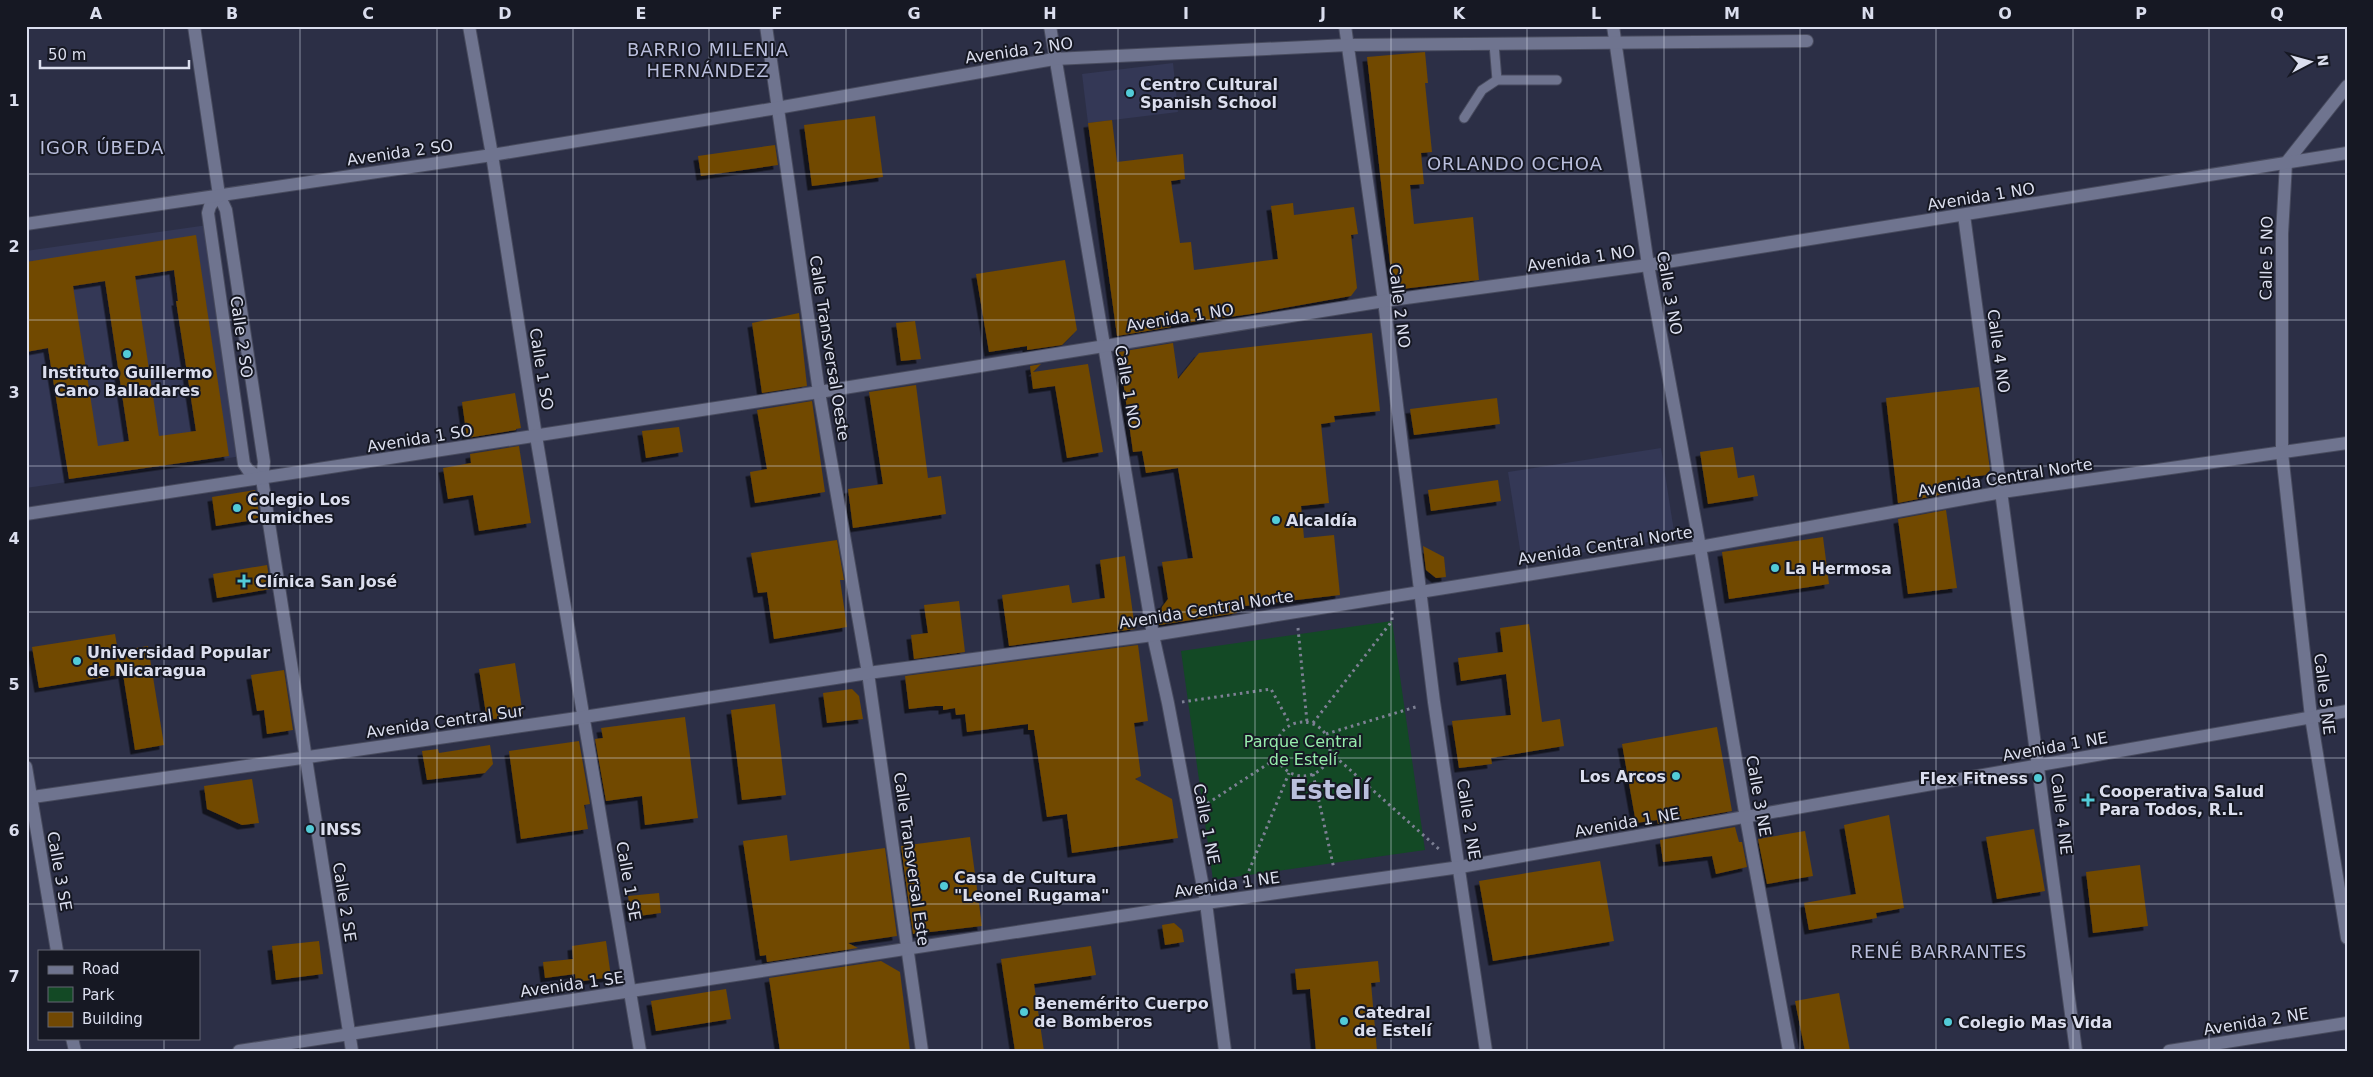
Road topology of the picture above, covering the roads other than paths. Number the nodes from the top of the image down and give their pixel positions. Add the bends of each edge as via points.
1 (194, 26) edge
2 (469, 26) edge
3 (766, 26) edge
4 (1050, 26) edge
5 (1345, 26) edge
6 (1613, 26) edge
7 (1807, 40) dead end
8 (1494, 44) junction
9 (1615, 44) junction
10 (1348, 45) junction
11 (1054, 59) junction
12 (1497, 80) junction
13 (1557, 80) dead end
14 (2347, 86) edge
15 (777, 108) junction
16 (1464, 118) dead end
17 (2347, 153) edge
18 (492, 156) junction
19 (2286, 163) junction
20 (219, 195) junction
21 (1964, 215) junction
22 (26, 224) edge
23 (1648, 265) junction
24 (1384, 302) junction
25 (1104, 345) junction
26 (819, 392) junction
27 (536, 436) junction
28 (2347, 443) edge
29 (2282, 452) junction
30 (262, 479) junction
31 (2002, 492) junction
32 (26, 514) edge
33 (1700, 547) junction
34 (1420, 591) junction
35 (1152, 635) junction
36 (868, 673) junction
37 (2347, 711) edge
38 (584, 717) junction
39 (2311, 717) junction
40 (307, 758) junction
41 (2039, 766) junction
42 (26, 767) edge
43 (28, 798) edge
44 (1746, 818) junction
45 (1460, 868) junction
46 (1206, 903) junction
47 (2347, 938) edge
48 (909, 949) junction
49 (57, 950) edge
50 (632, 992) junction
51 (2347, 1023) edge
52 (349, 1033) junction
53 (239, 1051) edge
54 (352, 1051) edge
55 (640, 1051) edge
56 (922, 1051) edge
57 (1225, 1051) edge
58 (1486, 1051) edge
59 (1788, 1051) edge
60 (2076, 1051) edge
61 (2169, 1051) edge

1 - 20 street, Calle 2 SO
2 - 18 street, Calle 1 SO
3 - 15 street, Calle Transversal Oeste
4 - 11 street, Calle 1 NO
5 - 10 street, Calle 2 NO
6 - 9 street, Calle 3 NO
7 - 9 street, Avenida 2 NO
8 - 9 street, Avenida 2 NO
8 - 10 street, Avenida 2 NO
8 - 12 lane
9 - 23 street, Calle 3 NO
10 - 11 street, Avenida 2 NO
10 - 24 street, Calle 2 NO
11 - 15 street, Avenida 2 NO
11 - 25 street, Calle 1 NO
12 - 13 lane
12 - 16 lane via 1482,90
14 - 19 street
15 - 18 street, Avenida 2 SO
15 - 26 street, Calle Transversal Oeste
17 - 19 street, Avenida 1 NO
18 - 20 street, Avenida 2 SO
18 - 27 street, Calle 1 SO
19 - 21 street, Avenida 1 NO
19 - 29 street, Calle 5 NO via 2282,234
20 - 22 street, Avenida 2 SO
20 - 30 street, Calle 2 SO via 226,210 264,462
20 - 30 street, Calle 2 SO via 208,214 244,464
21 - 23 street, Avenida 1 NO
21 - 31 street, Calle 4 NO
23 - 24 street, Avenida 1 NO
23 - 33 street, Calle 3 NO
24 - 25 street, Avenida 1 NO
24 - 34 street, Calle 2 NO
25 - 26 street, Avenida 1 NO
25 - 35 street, Calle 1 NO
26 - 27 street, Avenida 1 SO
26 - 36 street, Calle Transversal Oeste
27 - 30 street, Avenida 1 SO
27 - 38 street, Calle 1 SO
28 - 29 street, Avenida Central Norte
29 - 31 street, Avenida Central Norte
29 - 39 street, Calle 5 NE
30 - 32 street, Avenida 1 SO
30 - 40 street, Calle 2 SO
31 - 33 street, Avenida Central Norte
31 - 41 street, Calle 4 NE
33 - 34 street, Avenida Central Norte
33 - 44 street, Calle 3 NE
34 - 35 street, Avenida Central Norte
34 - 45 street, Calle 2 NE
35 - 36 street, Avenida Central Norte
35 - 46 street, Calle 1 NE
36 - 38 street, Avenida Central Sur
36 - 48 street, Calle Transversal Este
37 - 39 street, Avenida 1 NE
38 - 40 street, Avenida Central Sur
38 - 50 street, Calle 1 SE
39 - 41 street, Avenida 1 NE
39 - 47 street, Calle 5 NE
40 - 43 street, Avenida Central Sur
40 - 52 street, Calle 2 SE
41 - 44 street, Avenida 1 NE
41 - 60 street, Calle 4 NE
42 - 43 street, Calle 3 SE
43 - 49 street, Calle 3 SE
44 - 45 street, Avenida 1 NE
44 - 59 street, Calle 3 NE
45 - 46 street, Avenida 1 NE
45 - 58 street, Calle 2 NE
46 - 48 street, Avenida 1 NE
46 - 57 street, Calle 1 NE
48 - 50 street, Avenida 1 SE
48 - 56 street, Calle Transversal Este
50 - 52 street, Avenida 1 SE
50 - 55 street, Calle 1 SE
51 - 61 street, Avenida 2 NE
52 - 53 street, Avenida 1 SE
52 - 54 street, Calle 2 SE

